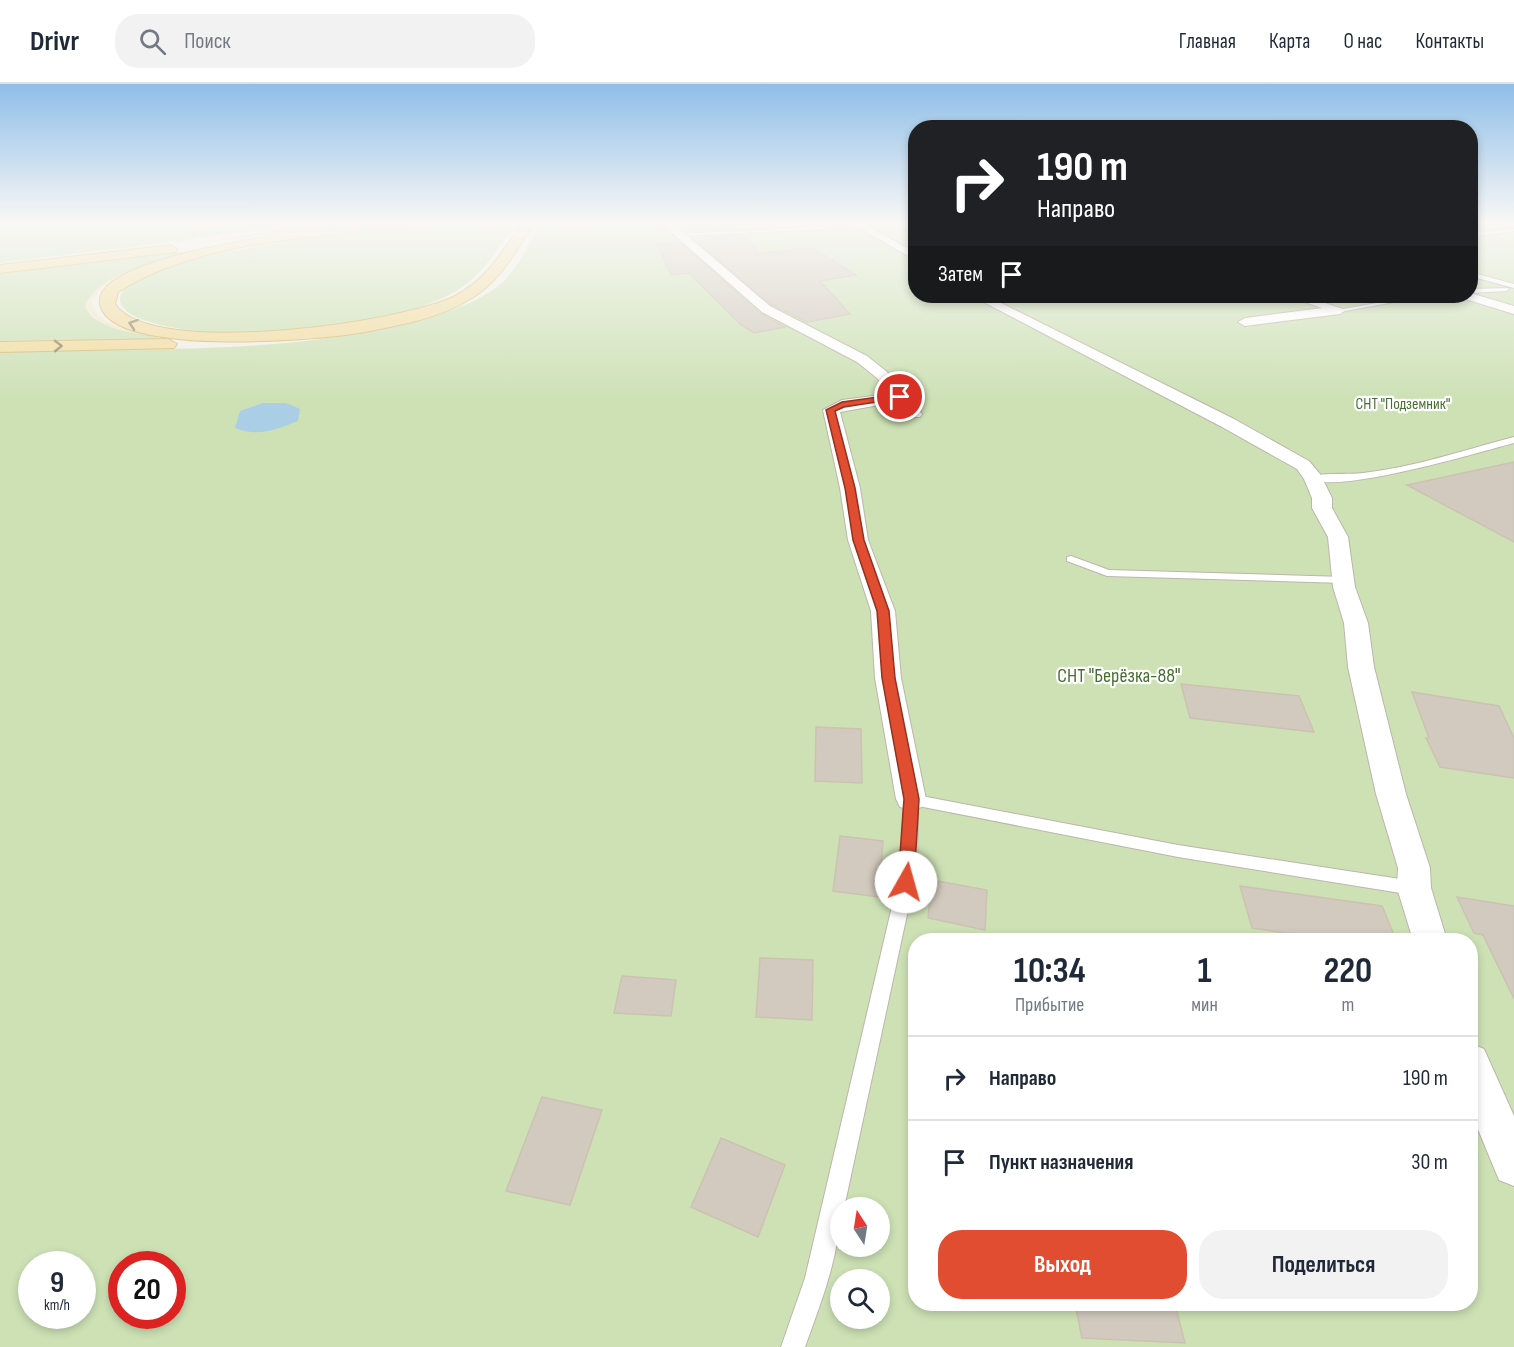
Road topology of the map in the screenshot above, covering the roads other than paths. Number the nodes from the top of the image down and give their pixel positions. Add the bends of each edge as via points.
1 (124, 282) edge
2 (483, 282) edge
3 (734, 282) edge
4 (1497, 282) edge
5 (1514, 287) edge
6 (1478, 290) edge
7 (1478, 299) edge
8 (992, 303) edge
9 (1318, 303) edge
10 (1379, 303) edge
11 (1340, 309) junction
12 (1514, 310) edge
13 (1245, 322) dead end
14 (358, 328) junction
15 (0, 347) edge
16 (900, 397) junction
17 (914, 414) dead end
18 (1514, 440) edge
19 (1313, 478) junction
20 (1071, 559) dead end
21 (1344, 580) junction
22 (912, 799) junction
23 (1414, 888) junction
24 (1428, 933) edge
25 (1478, 1081) edge
26 (1514, 1165) edge
27 (793, 1347) edge

14 -> 1 main road via 259,337 181,335 124,321 110,309 110,291
2 - 14 main road via 466,295 411,315
3 - 16 street via 766,309 862,359
4 - 5 lane
5 - 6 lane
7 - 12 street
8 - 19 street via 1228,423 1303,465
9 - 11 street
10 - 11 lane
11 - 13 street
15 -> 14 main road via 218,343
16 - 17 street
16 - 22 street via 831,410 858,540 883,611 888,678
18 - 19 lane via 1376,474 1339,480
19 - 21 street via 1322,508 1338,537
20 - 21 lane via 1107,573
21 - 23 street via 1391,794 1414,867
22 - 23 lane via 1178,851
22 - 27 lane via 909,868 903,896 817,1278
23 - 24 street
25 - 26 street

